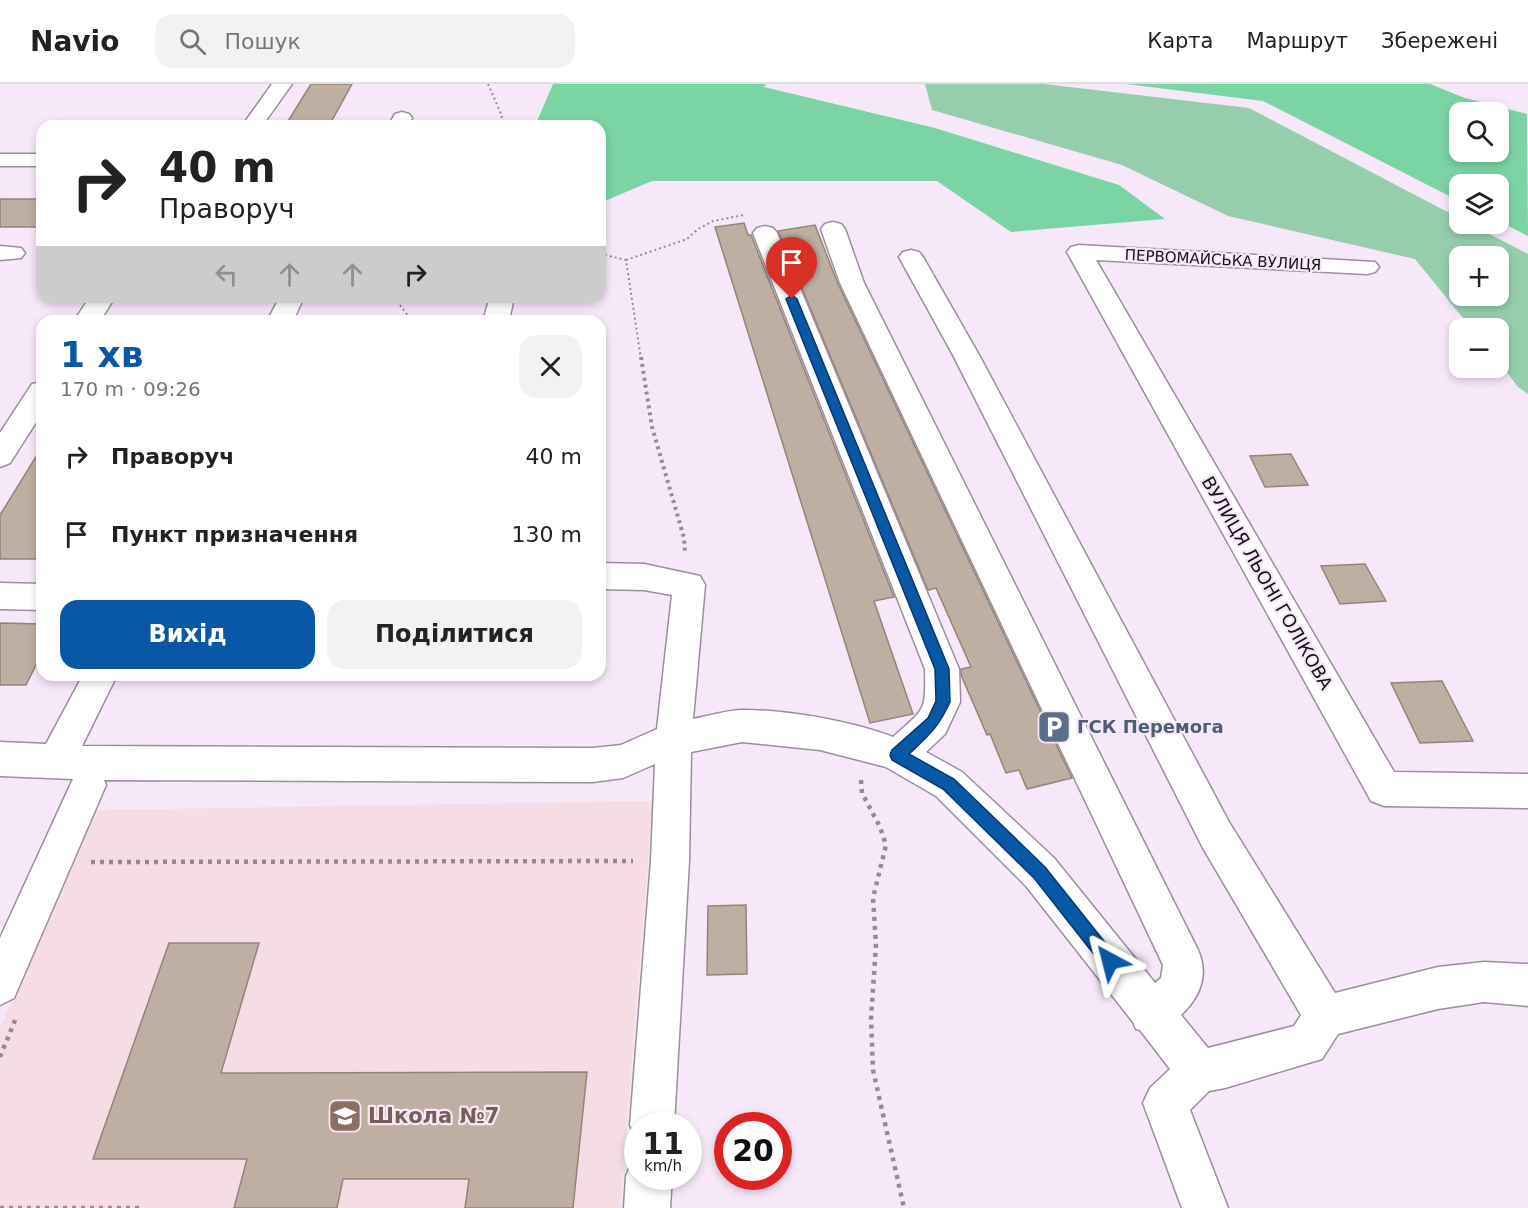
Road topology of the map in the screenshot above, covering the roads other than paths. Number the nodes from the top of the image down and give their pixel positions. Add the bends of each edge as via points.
1 (282, 84) edge
2 (256, 120) edge
3 (0, 160) edge
4 (36, 160) edge
5 (833, 229) dead end
6 (765, 233) road end
7 (1079, 252) joint
8 (910, 257) dead end
9 (1368, 267) dead end
10 (36, 400) edge
11 (0, 456) edge
12 (606, 576) edge
13 (0, 596) edge
14 (36, 597) edge
15 (97, 681) edge
16 (674, 739) junction
17 (884, 750) junction
18 (0, 759) edge
19 (55, 762) junction
20 (88, 785) dead end
21 (1528, 791) edge
22 (1528, 986) edge
23 (9, 998) edge
24 (1151, 1014) junction
25 (1325, 1016) junction
26 (1199, 1071) junction
27 (653, 1112) edge
28 (648, 1190) edge
29 (647, 1208) edge
30 (1204, 1208) edge

1 - 2 street
3 - 4 street
5 - 24 street via 852,283 1184,964 1179,989
6 - 17 street via 942,669 943,702 933,723
7 - 9 street, ПЕРВОМАЙСЬКА ВУЛИЦЯ
7 - 21 street, ВУЛИЦЯ ЛЬОНІ ГОЛІКОВА via 1384,789
8 - 25 street via 966,355 1216,835
10 - 11 street
12 - 16 street via 644,577 689,585
13 - 14 street
15 - 19 street
16 - 17 street via 742,726 820,734
16 - 19 street via 623,761 592,765
16 - 27 street
17 - 24 street via 949,784 1040,872
18 - 19 street
20 - 23 street
22 - 25 street via 1484,982 1438,988
24 - 26 street
25 - 26 street via 1306,1044
26 - 30 street via 1165,1103
28 - 29 street

